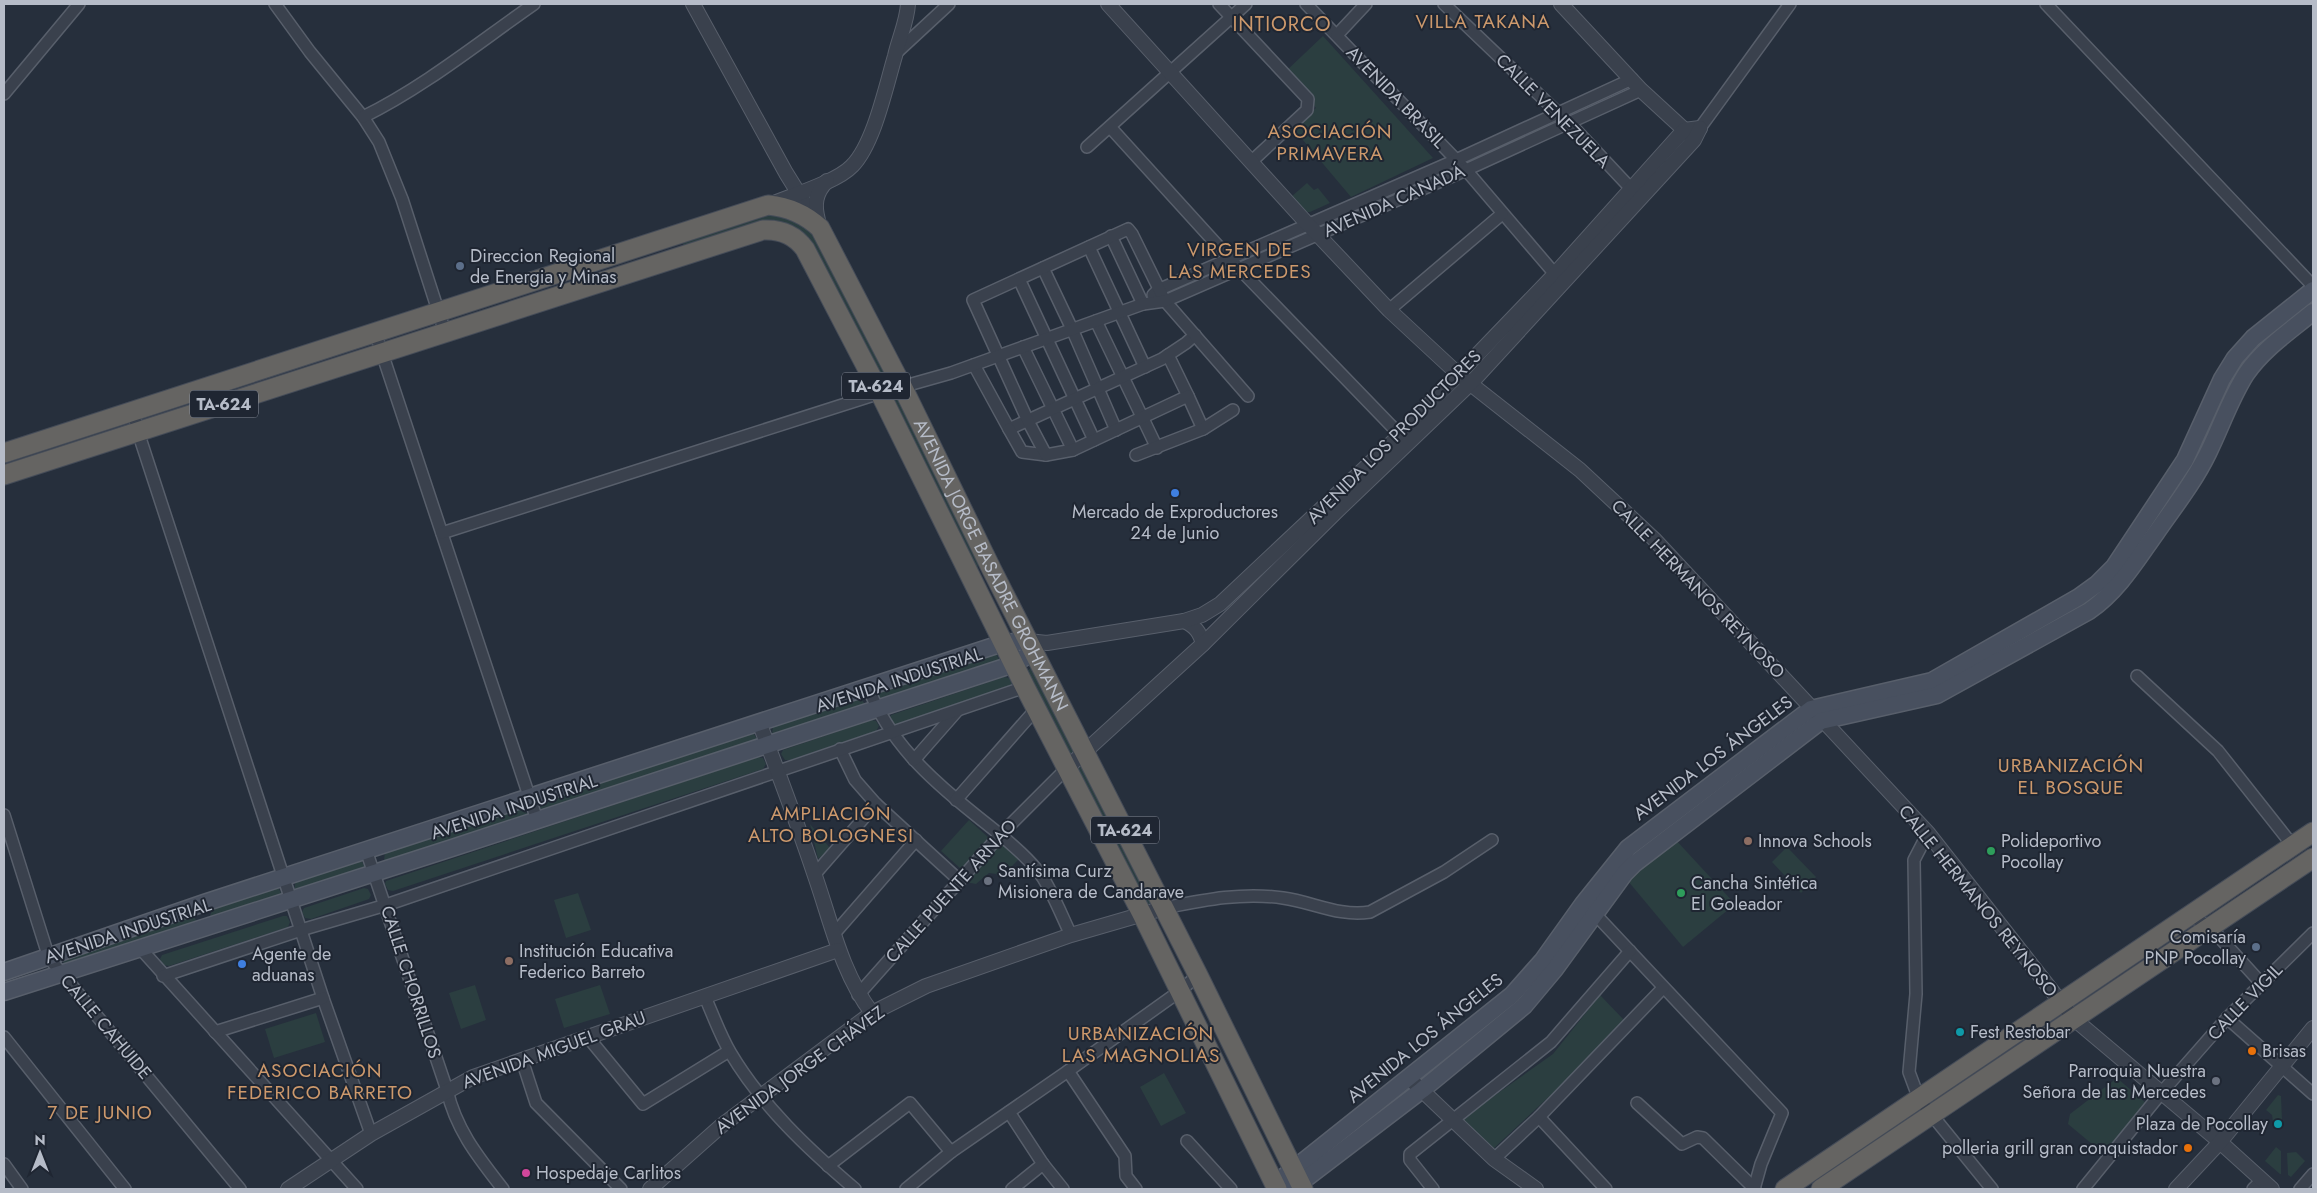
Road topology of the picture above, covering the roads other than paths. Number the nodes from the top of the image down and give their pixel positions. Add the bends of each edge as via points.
1 (79, 4) edge
2 (275, 4) edge
3 (534, 4) edge
4 (693, 4) edge
5 (908, 4) edge
6 (949, 4) edge
7 (1108, 4) edge
8 (1219, 4) edge
9 (1246, 4) edge
10 (1306, 4) edge
11 (1366, 4) edge
12 (1444, 4) edge
13 (1561, 4) edge
14 (1790, 4) edge
15 (2046, 4) edge
16 (1230, 18) junction
17 (1337, 35) junction
18 (895, 54) junction
19 (1169, 73) junction
20 (1636, 85) junction
21 (4, 94) edge
22 (1558, 114) junction
23 (363, 117) junction
24 (1568, 124) junction
25 (1110, 127) junction
26 (1684, 130) junction
27 (1697, 134) junction
28 (1087, 147) dead end
29 (1252, 160) junction
30 (1456, 160) junction
31 (1466, 170) junction
32 (786, 172) junction
33 (828, 180) junction
34 (798, 193) junction
35 (1635, 194) junction
36 (768, 205) junction
37 (1502, 214) junction
38 (1307, 224) junction
39 (820, 228) junction
40 (1319, 234) junction
41 (676, 236) junction
42 (1111, 236) junction
43 (1090, 246) junction
44 (683, 256) junction
45 (1229, 258) junction
46 (1043, 268) junction
47 (1240, 269) junction
48 (1019, 279) junction
49 (1559, 279) junction
50 (1158, 290) junction
51 (2311, 295) edge
52 (1165, 301) junction
53 (1143, 304) junction
54 (1389, 310) junction
55 (438, 311) junction
56 (1120, 312) junction
57 (2313, 312) edge
58 (1096, 321) junction
59 (1072, 329) junction
60 (375, 332) junction
61 (445, 332) junction
62 (1194, 335) junction
63 (1047, 338) junction
64 (1023, 347) junction
65 (382, 353) junction
66 (998, 355) junction
67 (1168, 355) junction
68 (974, 365) junction
69 (1145, 367) junction
70 (1458, 374) junction
71 (1122, 378) junction
72 (1471, 383) junction
73 (902, 386) junction
74 (1098, 388) junction
75 (880, 393) junction
76 (1188, 396) junction
77 (1248, 396) dead end
78 (1075, 399) junction
79 (1052, 410) junction
80 (1233, 410) dead end
81 (133, 411) junction
82 (1141, 418) junction
83 (1028, 420) junction
84 (1009, 429) junction
85 (1204, 429) junction
86 (1116, 430) junction
87 (138, 432) junction
88 (1094, 440) junction
89 (1405, 440) junction
90 (1157, 448) junction
91 (1073, 450) junction
92 (4, 453) edge
93 (1046, 455) junction
94 (1136, 455) dead end
95 (4, 475) edge
96 (442, 532) junction
97 (991, 568) junction
98 (972, 577) junction
99 (1184, 620) junction
100 (1003, 643) junction
101 (1204, 644) junction
102 (1031, 646) junction
103 (1014, 664) junction
104 (1961, 673) junction
105 (2137, 676) dead end
106 (868, 687) junction
107 (1025, 687) junction
108 (876, 708) junction
109 (1036, 708) junction
110 (957, 711) junction
111 (1816, 715) junction
112 (760, 722) junction
113 (890, 732) junction
114 (768, 744) junction
115 (840, 749) junction
116 (1085, 752) junction
117 (914, 760) junction
118 (1067, 768) junction
119 (777, 770) junction
120 (529, 797) junction
121 (956, 800) junction
122 (876, 804) junction
123 (4, 815) edge
124 (537, 820) junction
125 (2313, 832) edge
126 (1928, 833) junction
127 (1000, 835) junction
128 (916, 840) junction
129 (1492, 840) dead end
130 (2293, 846) junction
131 (366, 850) junction
132 (2278, 857) junction
133 (2313, 858) edge
134 (375, 873) junction
135 (815, 874) junction
136 (2289, 874) junction
137 (284, 876) junction
138 (1614, 876) junction
139 (960, 881) junction
140 (291, 900) junction
141 (386, 905) junction
142 (1164, 908) junction
143 (1142, 914) junction
144 (1595, 914) junction
145 (2191, 916) junction
146 (2210, 927) junction
147 (301, 930) junction
148 (2313, 933) edge
149 (834, 934) junction
150 (1071, 935) junction
151 (140, 948) junction
152 (838, 950) junction
153 (1630, 951) junction
154 (49, 958) junction
155 (4, 972) edge
156 (61, 974) junction
157 (1198, 974) junction
158 (164, 976) junction
159 (2261, 983) junction
160 (1663, 988) junction
161 (1180, 991) junction
162 (4, 992) edge
163 (858, 995) junction
164 (705, 997) junction
165 (323, 998) junction
166 (2060, 1004) junction
167 (872, 1013) junction
168 (2227, 1018) junction
169 (2074, 1019) junction
170 (2313, 1028) edge
171 (215, 1032) junction
172 (587, 1036) junction
173 (4, 1037) edge
174 (729, 1051) junction
175 (522, 1060) junction
176 (2282, 1067) junction
177 (1068, 1071) junction
178 (1410, 1079) junction
179 (447, 1090) junction
180 (1422, 1090) junction
181 (2162, 1092) junction
182 (2313, 1094) edge
183 (759, 1096) junction
184 (1919, 1099) junction
185 (1637, 1103) dead end
186 (1009, 1112) junction
187 (1931, 1115) junction
188 (1539, 1117) junction
189 (1452, 1120) junction
190 (371, 1134) junction
191 (1187, 1141) dead end
192 (2220, 1142) junction
193 (951, 1152) junction
194 (1494, 1159) junction
195 (332, 1160) junction
196 (4, 1164) edge
197 (1044, 1164) junction
198 (828, 1166) junction
199 (2313, 1174) edge
200 (1299, 1180) edge
201 (2262, 1186) edge
202 (1274, 1188) edge
203 (22, 1189) edge
204 (125, 1189) edge
205 (240, 1189) edge
206 (288, 1189) edge
207 (357, 1189) edge
208 (503, 1189) edge
209 (621, 1189) edge
210 (650, 1189) edge
211 (855, 1189) edge
212 (906, 1189) edge
213 (1012, 1189) edge
214 (1063, 1189) edge
215 (1136, 1189) edge
216 (1231, 1189) edge
217 (1433, 1189) edge
218 (1536, 1189) edge
219 (1606, 1189) edge
220 (1754, 1189) edge
221 (1786, 1189) edge
222 (1821, 1189) edge
223 (1992, 1189) edge
224 (2083, 1189) edge
225 (2176, 1189) edge
226 (2300, 1189) edge

1 - 21 street
2 - 23 street
3 - 23 street via 433,76
4 - 32 street
5 - 18 street
6 - 18 street
7 - 19 street, CALLE HERMANOS REYNOSO
8 - 16 street
9 - 16 street
10 - 17 street, AVENIDA BRASIL
11 - 17 street
12 - 22 street, CALLE VENEZUELA
13 - 20 street
14 - 27 street, AVENIDA LOS PRODUCTORES
15 - 51 street
16 - 19 street
16 - 29 street via 1305,94 1308,104 1307,110
17 - 30 street, AVENIDA BRASIL
18 - 33 street via 875,122 859,156 852,167
19 - 25 street
19 - 29 street, CALLE HERMANOS REYNOSO
20 - 22 street, AVENIDA CANADÁ
20 - 24 street, AVENIDA CANADÁ
20 - 26 street
22 - 24 street, CALLE VENEZUELA
22 - 30 street, AVENIDA CANADÁ
23 - 55 street via 387,159
24 - 31 street, AVENIDA CANADÁ
24 - 35 street, CALLE VENEZUELA
25 - 28 street
25 - 45 street
26 - 27 street
26 - 35 street, AVENIDA LOS PRODUCTORES
27 - 35 street, AVENIDA LOS PRODUCTORES
29 - 38 street, CALLE HERMANOS REYNOSO
30 - 31 street, AVENIDA BRASIL
30 - 38 street, AVENIDA CANADÁ
31 - 37 street, AVENIDA BRASIL
31 - 40 street, AVENIDA CANADÁ
32 - 34 street
32 - 36 street via 781,193
33 - 34 street
33 - 39 street via 820,189 815,204
34 - 36 street
34 - 39 street
35 - 49 street, AVENIDA LOS PRODUCTORES
36 - 39 highway, AVENIDA JORGE BASADRE GROHMANN / TA-624 via 796,212
36 - 41 highway, TA-624
37 - 49 street, AVENIDA BRASIL
37 - 54 street
38 - 40 street, CALLE HERMANOS REYNOSO
38 - 45 street, AVENIDA CANADÁ
39 - 73 highway, AVENIDA JORGE BASADRE GROHMANN / TA-624
40 - 47 street, AVENIDA CANADÁ
40 - 54 street, CALLE HERMANOS REYNOSO
41 - 44 highway
41 - 55 highway, TA-624
42 - 43 street
42 - 50 street via 1124,229 1131,231
42 - 53 street
43 - 46 street
43 - 56 street
44 - 61 highway, AVENIDA JORGE BASADRE GROHMANN / TA-624
44 - 75 highway, AVENIDA JORGE BASADRE GROHMANN / TA-624 via 763,230 779,231 794,237 806,249
45 - 47 street
45 - 50 street, AVENIDA CANADÁ
46 - 48 street
46 - 59 street
47 - 52 street, AVENIDA CANADÁ
47 - 89 street
48 - 63 street
48 - 66 street via 973,300
49 - 70 street, AVENIDA LOS PRODUCTORES
49 - 72 street, AVENIDA LOS PRODUCTORES
50 - 52 street
50 - 53 street, AVENIDA CANADÁ
51 - 104 main road, AVENIDA LOS ÁNGELES via 2252,338 2235,358 2185,460 2105,576 2080,597
52 - 53 street, AVENIDA CANADÁ
52 - 62 street
53 - 56 street
54 - 70 street, CALLE HERMANOS REYNOSO
55 - 60 highway, TA-624
55 - 61 street
56 - 58 street
56 - 69 street
57 - 104 main road, AVENIDA LOS ÁNGELES via 2268,349 2246,375 2188,488 2115,589 2089,611
58 - 59 street
58 - 71 street
59 - 63 street
59 - 74 street
60 - 65 street
60 - 81 highway, TA-624
61 - 65 highway, AVENIDA JORGE BASADRE GROHMANN / TA-624
62 - 67 street
62 - 77 street
63 - 64 street
63 - 78 street
64 - 66 street
64 - 79 street
65 - 87 highway, AVENIDA JORGE BASADRE GROHMANN / TA-624
65 - 96 street
66 - 68 street
66 - 83 street
67 - 69 street
67 - 76 street
68 - 73 street
68 - 84 street
69 - 71 street
70 - 72 street, CALLE HERMANOS REYNOSO
70 - 89 street, AVENIDA LOS PRODUCTORES
71 - 74 street
71 - 82 street
72 - 89 street, AVENIDA LOS PRODUCTORES
72 - 111 street, CALLE HERMANOS REYNOSO via 1580,470 1654,538
73 - 75 street
73 - 97 highway, AVENIDA JORGE BASADRE GROHMANN / TA-624
74 - 78 street
74 - 86 street
75 - 96 street
75 - 98 highway, AVENIDA JORGE BASADRE GROHMANN / TA-624
76 - 82 street
76 - 85 street
78 - 79 street
78 - 88 street
79 - 83 street
79 - 91 street
80 - 85 street
81 - 87 street
81 - 92 highway, TA-624
82 - 86 street
82 - 90 street
83 - 84 street
83 - 93 street
84 - 93 street via 1022,452
85 - 90 street
86 - 88 street
87 - 95 highway, AVENIDA JORGE BASADRE GROHMANN / TA-624
87 - 137 street
88 - 91 street
89 - 99 street, AVENIDA LOS PRODUCTORES via 1234,592 1202,614
89 - 101 street, AVENIDA LOS PRODUCTORES
90 - 94 street
91 - 93 street
96 - 120 street
97 - 98 highway
97 - 102 highway, AVENIDA JORGE BASADRE GROHMANN / TA-624
98 - 100 highway, AVENIDA JORGE BASADRE GROHMANN / TA-624
99 - 101 street via 1197,629
99 - 102 street, AVENIDA LOS PRODUCTORES
100 - 102 main road, AVENIDA INDUSTRIAL
100 - 103 highway, AVENIDA JORGE BASADRE GROHMANN / TA-624
100 - 106 main road, AVENIDA INDUSTRIAL
101 - 116 street, AVENIDA LOS PRODUCTORES
102 - 103 main road, AVENIDA INDUSTRIAL
102 - 116 highway, AVENIDA JORGE BASADRE GROHMANN / TA-624
103 - 107 highway, AVENIDA JORGE BASADRE GROHMANN / TA-624
103 - 108 main road, AVENIDA INDUSTRIAL
104 - 111 main road, AVENIDA LOS ÁNGELES via 1926,698
105 - 130 street via 2218,751
106 - 108 street
106 - 112 main road, AVENIDA INDUSTRIAL
107 - 109 highway, AVENIDA JORGE BASADRE GROHMANN / TA-624
107 - 110 street
108 - 113 street
108 - 114 main road, AVENIDA INDUSTRIAL
109 - 118 highway, AVENIDA JORGE BASADRE GROHMANN / TA-624
109 - 121 street
110 - 113 street
110 - 117 street
111 - 126 street, CALLE HERMANOS REYNOSO
111 - 138 main road, AVENIDA LOS ÁNGELES via 1634,864
112 - 114 street
112 - 120 main road, AVENIDA INDUSTRIAL
113 - 115 street
113 - 117 street
114 - 119 street
114 - 124 main road, AVENIDA INDUSTRIAL
115 - 119 street
115 - 122 street via 855,780
116 - 118 street, AVENIDA LOS PRODUCTORES
116 - 142 highway, AVENIDA JORGE BASADRE GROHMANN / TA-624
117 - 121 street
118 - 127 street, CALLE PUENTE ARNAO
118 - 143 highway, AVENIDA JORGE BASADRE GROHMANN / TA-624
119 - 135 street
119 - 141 street
120 - 124 street
120 - 131 main road, AVENIDA INDUSTRIAL
121 - 127 street
122 - 128 street
122 - 135 street
123 - 154 street, CALLE CAHUIDE
124 - 134 main road, AVENIDA INDUSTRIAL
125 - 130 highway
126 - 166 street, CALLE HERMANOS REYNOSO
126 - 184 street via 1914,860 1916,994 1908,1066
127 - 139 street, CALLE PUENTE ARNAO
127 - 150 street via 1039,872
128 - 139 street
128 - 149 street
129 - 142 street via 1444,872 1370,912 1325,910 1286,898 1267,896 1220,896
130 - 132 highway
131 - 134 street, CALLE CHORRILLOS
131 - 137 main road, AVENIDA INDUSTRIAL
132 - 136 highway
132 - 145 highway
133 - 136 highway
134 - 140 main road, AVENIDA INDUSTRIAL
134 - 141 street, CALLE CHORRILLOS
135 - 149 street
136 - 146 highway
137 - 140 street
137 - 154 main road, AVENIDA INDUSTRIAL
138 - 144 main road, AVENIDA LOS ÁNGELES
138 - 178 main road, AVENIDA LOS ÁNGELES via 1512,995
139 - 163 street, CALLE PUENTE ARNAO
140 - 147 street
140 - 151 main road, AVENIDA INDUSTRIAL
141 - 147 street
141 - 179 street, CALLE CHORRILLOS
142 - 143 street, AVENIDA JORGE CHÁVEZ
142 - 157 highway, AVENIDA JORGE BASADRE GROHMANN / TA-624
143 - 150 street, AVENIDA JORGE CHÁVEZ
143 - 161 highway, AVENIDA JORGE BASADRE GROHMANN / TA-624
144 - 153 street
144 - 180 main road, AVENIDA LOS ÁNGELES via 1524,1006
145 - 146 street
145 - 166 highway
146 - 159 street
146 - 169 highway
147 - 158 street
147 - 165 street
148 - 159 street, CALLE VIGIL
149 - 152 street
150 - 167 street, AVENIDA JORGE CHÁVEZ via 926,986
151 - 156 main road, AVENIDA INDUSTRIAL
151 - 158 street
152 - 163 street
152 - 164 street, AVENIDA MIGUEL GRAU
153 - 160 street
153 - 189 street via 1551,1042
154 - 155 main road, AVENIDA INDUSTRIAL
154 - 156 street, CALLE CAHUIDE
156 - 162 main road, AVENIDA INDUSTRIAL
156 - 205 street, CALLE CAHUIDE
157 - 161 street
157 - 200 highway, AVENIDA JORGE BASADRE GROHMANN / TA-624
158 - 171 street
159 - 168 street, CALLE VIGIL
160 - 188 street
160 - 220 street via 1782,1114
161 - 177 street
161 - 202 highway, AVENIDA JORGE BASADRE GROHMANN / TA-624
163 - 167 street
164 - 172 street, AVENIDA MIGUEL GRAU
164 - 174 street
165 - 171 street
165 - 190 street
166 - 169 street, CALLE HERMANOS REYNOSO
166 - 184 highway
167 - 183 street, AVENIDA JORGE CHÁVEZ
168 - 176 street
168 - 181 street, CALLE VIGIL
169 - 181 street, CALLE HERMANOS REYNOSO
169 - 187 highway
170 - 176 street
171 - 195 street
172 - 174 street via 643,1104
172 - 175 street, AVENIDA MIGUEL GRAU
173 - 204 street
174 - 183 street
175 - 179 street, AVENIDA MIGUEL GRAU
175 - 209 street via 536,1103
176 - 182 street
176 - 192 street
177 - 186 street
177 - 215 street via 1125,1156 1128,1180
178 - 180 street
178 - 200 main road, AVENIDA LOS ÁNGELES
179 - 190 street, AVENIDA MIGUEL GRAU
179 - 208 street, CALLE CHORRILLOS via 451,1110 463,1136
180 - 189 street
180 - 200 main road, AVENIDA LOS ÁNGELES
181 - 192 street, CALLE HERMANOS REYNOSO
181 - 224 street, CALLE VIGIL
183 - 198 street
183 - 210 street, AVENIDA JORGE CHÁVEZ
184 - 187 street
184 - 221 highway
185 - 220 street via 1682,1144 1697,1137 1703,1138
186 - 193 street
186 - 197 street
187 - 222 highway
187 - 223 street
188 - 194 street
188 - 219 street
189 - 194 street
189 - 217 street via 1409,1156
190 - 195 street, AVENIDA MIGUEL GRAU
191 - 216 street
192 - 201 street, CALLE HERMANOS REYNOSO
192 - 225 street
193 - 198 street via 910,1103
193 - 212 street
194 - 218 street
195 - 206 street, AVENIDA MIGUEL GRAU
195 - 207 street
196 - 203 street
197 - 213 street
197 - 214 street
198 - 211 street
199 - 226 street
200 - 202 main road, AVENIDA LOS ÁNGELES

